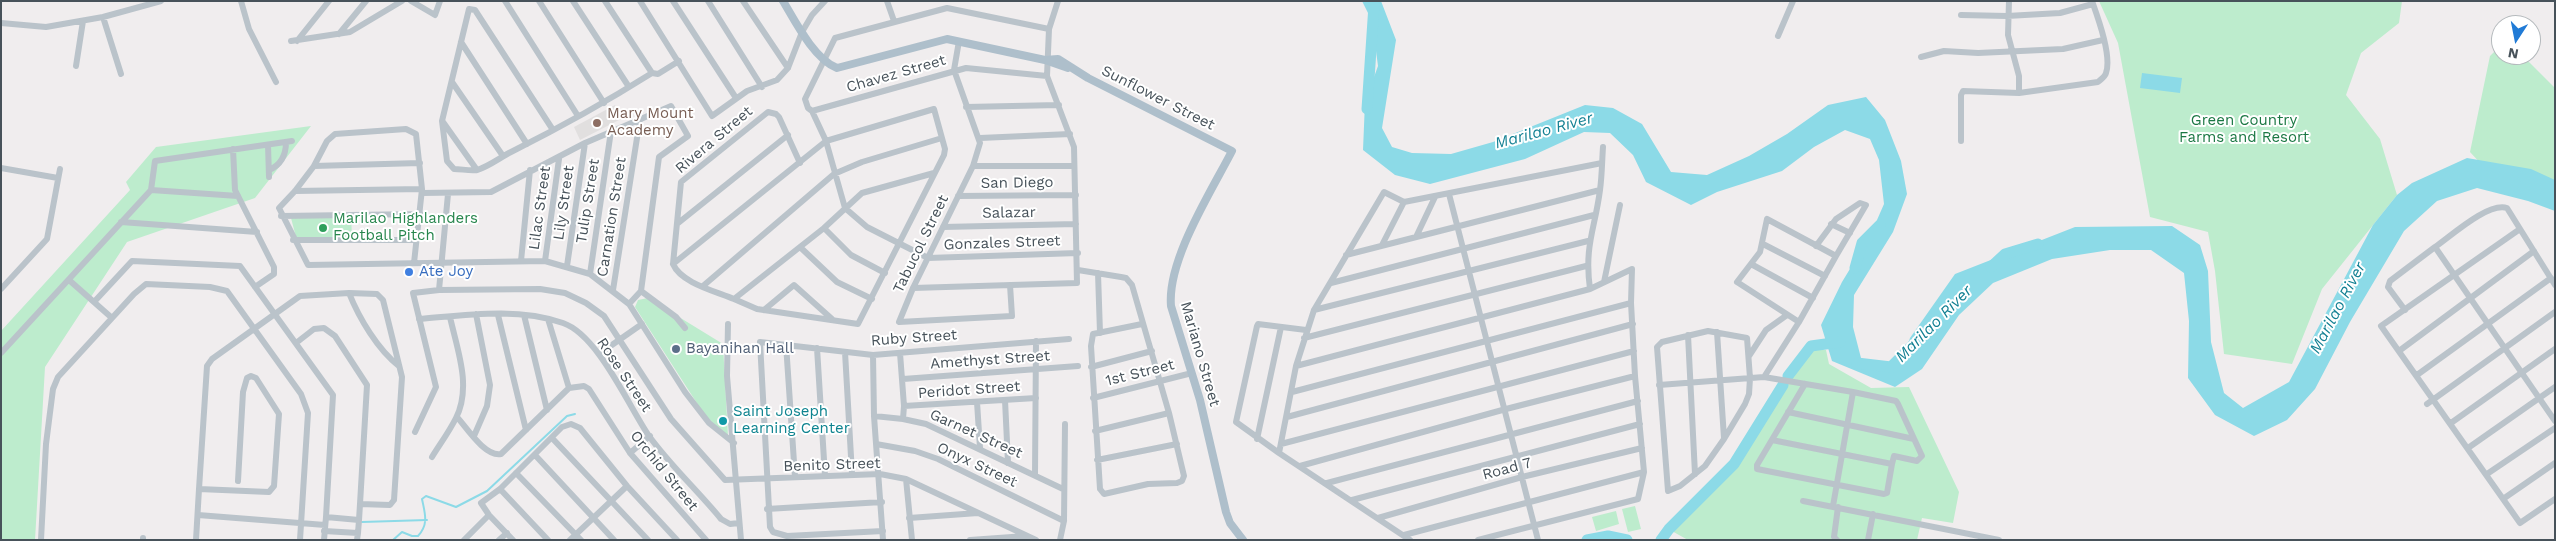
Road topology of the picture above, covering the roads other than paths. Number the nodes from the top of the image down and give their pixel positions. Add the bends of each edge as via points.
1 (161, 1) edge
2 (241, 1) edge
3 (329, 1) edge
4 (366, 1) edge
5 (402, 1) edge
6 (411, 1) edge
7 (440, 1) edge
8 (505, 1) edge
9 (539, 1) edge
10 (573, 1) edge
11 (604, 1) edge
12 (640, 1) edge
13 (673, 1) edge
14 (708, 1) edge
15 (743, 1) edge
16 (783, 1) edge
17 (825, 1) edge
18 (887, 1) edge
19 (1058, 1) edge
20 (1793, 1) edge
21 (2009, 1) edge
22 (2093, 2) edge
23 (1961, 14) dead end
24 (2008, 16) junction
25 (103, 17) junction
26 (894, 21) junction
27 (82, 22) junction
28 (1, 23) edge
29 (1049, 29) junction
30 (802, 32) junction
31 (339, 34) junction
32 (1778, 36) dead end
33 (2103, 40) junction
34 (959, 41) junction
35 (461, 42) junction
36 (2013, 52) junction
37 (1921, 57) dead end
38 (824, 59) junction
39 (1046, 60) junction
40 (679, 61) junction
41 (76, 66) dead end
42 (788, 68) junction
43 (954, 70) junction
44 (652, 72) junction
45 (121, 74) dead end
46 (1047, 76) junction
47 (276, 82) dead end
48 (452, 82) junction
49 (629, 87) junction
50 (762, 87) junction
51 (2018, 93) junction
52 (736, 98) junction
53 (604, 103) junction
54 (1059, 105) junction
55 (966, 107) junction
56 (812, 111) junction
57 (578, 116) junction
58 (640, 119) junction
59 (442, 121) junction
60 (553, 130) junction
61 (611, 131) junction
62 (1070, 134) junction
63 (788, 135) junction
64 (942, 138) junction
65 (980, 138) junction
66 (1961, 141) dead end
67 (826, 142) junction
68 (585, 143) junction
69 (527, 144) junction
70 (268, 145) junction
71 (1603, 147) dead end
72 (234, 150) junction
73 (1232, 151) joint
74 (503, 156) junction
75 (559, 159) junction
76 (420, 163) junction
77 (800, 163) junction
78 (1602, 163) junction
79 (314, 166) junction
80 (973, 166) junction
81 (1074, 166) junction
82 (1, 168) edge
83 (60, 168) dead end
84 (477, 170) junction
85 (530, 170) junction
86 (934, 173) junction
87 (834, 174) junction
88 (58, 178) junction
89 (151, 190) junction
90 (1600, 190) junction
91 (295, 191) junction
92 (422, 191) junction
93 (448, 194) junction
94 (1449, 194) junction
95 (1076, 195) junction
96 (238, 196) junction
97 (958, 196) junction
98 (1435, 197) junction
99 (1404, 202) junction
100 (1620, 205) dead end
101 (845, 208) junction
102 (421, 214) junction
103 (1594, 215) junction
104 (281, 216) junction
105 (121, 222) junction
106 (677, 224) junction
107 (1076, 224) junction
108 (1832, 224) junction
109 (1457, 226) junction
110 (824, 228) junction
111 (943, 228) junction
112 (2520, 230) junction
113 (257, 232) junction
114 (1850, 233) junction
115 (1416, 237) junction
116 (293, 240) junction
117 (417, 240) junction
118 (1588, 241) junction
119 (1763, 244) junction
120 (900, 245) junction
121 (1382, 245) junction
122 (800, 246) junction
123 (1816, 246) junction
124 (2436, 247) junction
125 (1462, 248) junction
126 (2534, 251) junction
127 (1078, 253) junction
128 (1346, 254) junction
129 (1836, 256) junction
130 (928, 258) junction
131 (521, 261) junction
132 (545, 261) junction
133 (443, 262) junction
134 (414, 264) junction
135 (673, 264) junction
136 (1752, 264) junction
137 (567, 266) junction
138 (1586, 266) junction
139 (1078, 270) junction
140 (1468, 271) junction
141 (885, 273) junction
142 (1098, 273) junction
143 (590, 274) junction
144 (2454, 274) junction
145 (1825, 276) junction
146 (2550, 278) junction
147 (69, 280) junction
148 (1604, 282) junction
149 (1331, 283) junction
150 (1010, 285) junction
151 (2555, 285) edge
152 (703, 286) junction
153 (255, 287) junction
154 (913, 288) junction
155 (1, 289) edge
156 (1590, 289) junction
157 (439, 290) junction
158 (613, 290) junction
159 (641, 291) junction
160 (349, 293) junction
161 (1473, 295) junction
162 (2468, 297) junction
163 (1813, 298) junction
164 (872, 299) junction
165 (734, 300) junction
166 (94, 302) junction
167 (1631, 303) junction
168 (629, 304) junction
169 (764, 310) junction
170 (1314, 310) junction
171 (2405, 310) junction
172 (2555, 312) edge
173 (275, 314) junction
174 (476, 314) junction
175 (498, 315) junction
176 (1787, 315) junction
177 (450, 316) junction
178 (524, 316) junction
179 (112, 318) junction
180 (1481, 318) junction
181 (419, 319) junction
182 (548, 319) junction
183 (833, 320) junction
184 (1799, 322) junction
185 (2486, 323) junction
186 (642, 324) junction
187 (728, 324) dead end
188 (1142, 324) junction
189 (1633, 324) junction
190 (1281, 327) junction
191 (254, 328) junction
192 (685, 328) dead end
193 (1306, 330) junction
194 (1717, 332) junction
195 (1100, 333) junction
196 (1688, 335) junction
197 (1304, 338) junction
198 (621, 339) junction
199 (1070, 339) dead end
200 (1036, 341) junction
201 (1487, 341) junction
202 (296, 343) junction
203 (786, 344) junction
204 (818, 348) junction
205 (2503, 348) junction
206 (2555, 349) edge
207 (1152, 351) junction
208 (1634, 351) junction
209 (2398, 351) junction
210 (845, 352) junction
211 (1, 353) edge
212 (900, 353) junction
213 (599, 354) junction
214 (873, 355) junction
215 (1749, 356) junction
216 (1492, 363) junction
217 (399, 366) junction
218 (1078, 366) dead end
219 (1296, 366) junction
220 (1091, 367) junction
221 (1036, 369) junction
222 (1192, 372) junction
223 (2521, 373) junction
224 (2417, 374) junction
225 (1635, 376) junction
226 (1750, 378) junction
227 (1764, 378) junction
228 (903, 379) junction
229 (1720, 380) junction
230 (1160, 381) junction
231 (1691, 382) junction
232 (1805, 384) junction
233 (1659, 385) junction
234 (1499, 387) junction
235 (2555, 387) edge
236 (569, 388) junction
237 (1292, 392) junction
238 (1853, 392) junction
239 (1036, 398) junction
240 (1094, 398) junction
241 (2539, 398) junction
242 (2434, 399) junction
243 (1005, 400) junction
244 (1638, 401) junction
245 (977, 402) junction
246 (2427, 404) dead end
247 (904, 406) junction
248 (1506, 409) junction
249 (547, 410) junction
250 (1788, 412) junction
251 (1169, 413) junction
252 (874, 416) junction
253 (456, 417) junction
254 (1287, 417) junction
255 (903, 418) junction
256 (2555, 421) edge
257 (2451, 423) junction
258 (1065, 424) dead end
259 (1640, 424) junction
260 (1847, 424) junction
261 (2555, 428) edge
262 (526, 430) junction
263 (1095, 431) junction
264 (415, 432) dead end
265 (1511, 433) junction
266 (474, 436) junction
267 (650, 436) junction
268 (552, 438) junction
269 (1258, 439) junction
270 (1724, 439) junction
271 (1914, 439) junction
272 (1772, 440) junction
273 (734, 443) junction
274 (876, 444) junction
275 (1176, 444) junction
276 (1281, 444) junction
277 (980, 448) junction
278 (1642, 448) junction
279 (2468, 448) junction
280 (630, 453) junction
281 (1279, 453) junction
282 (1842, 454) junction
283 (534, 455) junction
284 (1518, 456) junction
285 (432, 458) dead end
286 (1097, 460) junction
287 (1008, 463) junction
288 (2555, 463) edge
289 (1892, 464) junction
290 (1300, 466) junction
291 (1644, 472) junction
292 (516, 473) junction
293 (852, 474) junction
294 (880, 474) junction
295 (1695, 474) junction
296 (2487, 474) junction
297 (1035, 475) junction
298 (825, 476) junction
299 (795, 477) junction
300 (1522, 477) junction
301 (906, 479) junction
302 (766, 480) junction
303 (238, 481) dead end
304 (735, 481) junction
305 (1326, 483) junction
306 (627, 486) junction
307 (1836, 486) junction
308 (199, 489) junction
309 (500, 489) junction
310 (1063, 489) junction
311 (2503, 499) junction
312 (2555, 499) edge
313 (612, 500) junction
314 (1352, 500) junction
315 (1803, 501) dead end
316 (882, 502) junction
317 (1529, 502) junction
318 (360, 504) junction
319 (1835, 507) junction
320 (767, 509) junction
321 (980, 513) junction
322 (1873, 514) junction
323 (198, 515) junction
324 (489, 515) junction
325 (326, 517) junction
326 (594, 518) junction
327 (909, 518) junction
328 (1378, 518) junction
329 (359, 520) junction
330 (1064, 521) junction
331 (301, 523) junction
332 (739, 523) junction
333 (1534, 525) junction
334 (325, 528) junction
335 (883, 531) junction
336 (507, 533) junction
337 (576, 534) junction
338 (1026, 536) junction
339 (358, 537) edge
340 (1407, 538) edge
341 (41, 540) edge
342 (196, 540) edge
343 (300, 540) edge
344 (324, 540) edge
345 (464, 540) edge
346 (499, 540) edge
347 (513, 540) edge
348 (548, 540) edge
349 (570, 540) edge
350 (582, 540) edge
351 (614, 540) edge
352 (648, 540) edge
353 (677, 540) edge
354 (706, 540) edge
355 (741, 540) edge
356 (883, 540) edge
357 (912, 540) edge
358 (970, 540) edge
359 (1036, 540) edge
360 (1060, 540) edge
361 (1243, 540) edge
362 (1478, 540) edge
363 (1538, 540) edge
364 (1837, 540) edge
365 (1868, 540) edge
366 (1999, 540) edge

1 - 25 street
2 - 47 street via 249,29
3 - 31 street via 294,41
4 - 31 street
5 - 31 street via 350,32
6 - 7 street via 435,15
8 - 57 street
9 - 53 street
10 - 49 street
11 - 44 street
12 - 40 street
13 - 52 street
14 - 50 street
15 - 42 street
16 - 30 main road
17 - 30 street
18 - 26 street
19 - 29 street
20 - 32 street
21 - 24 street
22 - 24 street via 2060,13
22 - 33 street
23 - 24 street
24 - 36 street
25 - 27 street
25 - 45 street
26 - 29 street via 947,8
26 - 38 street via 835,38
27 - 28 street via 34,28
27 - 41 street
29 - 39 street
30 - 38 main road
30 - 42 street
33 - 36 street via 2063,49
33 - 51 street via 2106,73 2098,82
34 - 38 main road, Sunflower Street via 938,41 843,68 832,66
34 - 39 main road, Sunflower Street
34 - 43 street
35 - 48 street
35 - 60 street via 467,13 472,9
35 - 69 street
36 - 37 street via 1944,51
36 - 51 street via 2020,76
38 - 56 street via 806,94 806,104
39 - 46 street
39 - 73 main road, Sunflower Street via 1072,68
40 - 44 street via 658,74
40 - 52 street via 712,116
42 - 50 street via 778,80
43 - 46 street, Chavez Street via 966,68
43 - 55 street
43 - 56 street, Chavez Street
44 - 49 street
46 - 54 street
48 - 59 street
48 - 74 street
49 - 53 street
50 - 52 street
51 - 66 street via 1963,91
53 - 57 street
54 - 55 street
54 - 62 street
55 - 65 street
56 - 67 street
57 - 60 street
58 - 61 street
58 - 158 street, Carnation Street
58 - 159 street via 672,106 688,136 659,157
59 - 84 street
59 - 84 street via 449,166
60 - 69 street
61 - 68 street
61 - 143 street, Tulip Street
62 - 65 street
62 - 81 street
63 - 77 street
63 - 106 street
63 - 106 street, Rivera Street via 776,114 764,114 681,182
64 - 67 street via 934,109
64 - 86 street via 944,155
64 - 87 street via 862,162
65 - 80 street, Tabucol Street
67 - 77 street
67 - 87 street
68 - 75 street
68 - 137 street, Lily Street
69 - 74 street
70 - 70 street via 289,142 283,158 269,174
70 - 72 street
71 - 78 street
72 - 89 street via 157,160
72 - 96 street
73 - 222 main road, Mariano Street via 1182,250 1172,282 1171,306
74 - 84 street
75 - 85 street
75 - 132 street, Lilac Street
76 - 79 street
76 - 79 street via 416,134 406,129 335,134 327,141
76 - 92 street
77 - 135 street
78 - 90 street
78 - 94 street
79 - 91 street
80 - 81 street
80 - 97 street, Tabucol Street
81 - 95 street
82 - 88 street
83 - 88 street
85 - 93 street via 491,192
85 - 131 street
86 - 101 street via 862,193
86 - 120 street
87 - 101 street
87 - 152 street
88 - 155 street via 48,239
89 - 96 street
89 - 105 street
90 - 103 street
90 - 109 street
91 - 92 street
91 - 104 street via 279,208
92 - 93 street
92 - 102 street
93 - 133 street
94 - 98 street
94 - 109 street
95 - 97 street, San Diego
95 - 107 street
96 - 113 street
97 - 111 street, Tabucol Street
98 - 99 street
98 - 115 street
99 - 121 street
99 - 128 street via 1384,192
100 - 148 street
101 - 110 street
101 - 120 street via 867,228
102 - 104 street
102 - 117 street
103 - 118 street
103 - 125 street
104 - 116 street
105 - 113 street
105 - 147 street
106 - 135 street
107 - 111 street, Salazar
107 - 127 street
108 - 114 street
108 - 114 street via 1860,203 1866,205
108 - 123 street
109 - 115 street
109 - 125 street
110 - 122 street
110 - 141 street via 851,255
111 - 130 street, Tabucol Street
112 - 124 street via 2507,208 2501,206 2482,213
112 - 126 street
112 - 144 street
113 - 153 street via 275,271
114 - 129 street
115 - 121 street
116 - 117 street
116 - 134 street via 308,265
117 - 134 street
118 - 138 street
118 - 140 street
119 - 123 street via 1767,219
119 - 136 street
119 - 145 street
120 - 130 street
120 - 141 street
121 - 128 street
122 - 164 street via 837,282
122 - 165 street
123 - 129 street
124 - 144 street
124 - 171 street via 2390,281 2388,287
125 - 140 street
125 - 149 street
126 - 146 street
126 - 162 street
127 - 130 street, Gonzales Street
127 - 139 street
128 - 149 street
129 - 145 street
130 - 154 street, Tabucol Street
131 - 132 street
131 - 133 street
132 - 137 street
133 - 134 street
133 - 157 street
135 - 152 street via 681,276
136 - 163 street
136 - 176 street via 1737,279 1738,285
137 - 143 street
138 - 156 street
138 - 161 street
139 - 142 street
139 - 150 street via 1077,283
140 - 161 street
140 - 170 street
141 - 164 street
142 - 188 street via 1121,277 1129,282
142 - 195 street
143 - 158 street
144 - 162 street
144 - 171 street
145 - 163 street
146 - 151 street
146 - 185 street
147 - 166 street
147 - 211 street
148 - 156 street
148 - 167 street via 1632,269
149 - 170 street
150 - 154 street
150 - 154 street, Tabucol Street via 1012,316 899,322
152 - 165 street
153 - 166 street via 240,266 132,260
153 - 173 street
156 - 180 street
157 - 181 street via 414,293
157 - 198 street via 540,289 565,293 604,316
158 - 168 street
159 - 168 street
159 - 192 street via 676,317
160 - 173 street via 300,296
160 - 217 street via 388,357
160 - 217 street via 381,296
161 - 180 street
161 - 197 street
162 - 185 street
162 - 209 street
163 - 184 street
164 - 183 street via 858,324
165 - 169 street
166 - 179 street
167 - 189 street
167 - 201 street
168 - 186 street
169 - 183 street
169 - 183 street via 794,285
170 - 193 street
171 - 209 street via 2381,326
172 - 205 street
173 - 191 street
173 - 202 street
174 - 175 street, Rose Street
174 - 177 street, Rose Street
174 - 266 street via 490,385
175 - 178 street, Rose Street
175 - 262 street
176 - 184 street
176 - 215 street via 1766,330
177 - 181 street, Rose Street
177 - 253 street via 464,378 463,397
178 - 182 street, Rose Street
178 - 249 street
179 - 191 street via 146,284 210,287 227,291
179 - 341 street via 58,377 53,389 46,444
180 - 201 street
180 - 219 street
181 - 264 street via 436,387
182 - 213 street, Rose Street via 578,331
182 - 236 street
184 - 227 street
185 - 205 street
185 - 224 street
186 - 198 street
186 - 273 street via 709,424
187 - 273 street via 727,376
188 - 195 street
188 - 207 street
189 - 208 street
189 - 216 street
190 - 193 street
190 - 269 street
190 - 269 street via 1257,326 1236,422
191 - 308 street via 207,366
191 - 331 street via 300,394 308,413
193 - 197 street
194 - 196 street
194 - 215 street via 1747,338
194 - 229 street
195 - 220 street via 1093,334
196 - 231 street
196 - 233 street via 1658,344
197 - 219 street
198 - 213 street
198 - 304 street via 671,419 721,477
199 - 200 street, Ruby Street
200 - 212 street, Ruby Street
200 - 221 street
201 - 216 street
201 - 237 street
202 - 318 street via 314,329 324,328 335,336 367,385
202 - 325 street via 334,395
203 - 204 street, Ruby Street
203 - 299 street
203 - 302 street, Ruby Street via 760,342
204 - 210 street, Ruby Street
204 - 298 street
205 - 223 street
205 - 242 street
206 - 223 street
207 - 220 street
207 - 230 street
208 - 225 street
208 - 234 street
209 - 224 street
210 - 214 street, Ruby Street
210 - 293 street
212 - 214 street, Ruby Street
212 - 228 street
213 - 267 street, Rose Street
214 - 252 street
215 - 226 street
216 - 234 street
216 - 254 street
217 - 318 street via 402,378 394,500 390,505
218 - 221 street, Amethyst Street
219 - 237 street
220 - 240 street
221 - 228 street, Amethyst Street
221 - 239 street
222 - 230 street, 1st Street
222 - 361 main road, Mariano Street via 1226,512
223 - 241 street
223 - 257 street
224 - 242 street
225 - 244 street
225 - 248 street
226 - 227 street
226 - 229 street
226 - 270 street via 1750,394
227 - 232 street
228 - 247 street
229 - 231 street
229 - 270 street
230 - 240 street, 1st Street
230 - 251 street
231 - 233 street
231 - 295 street
232 - 238 street
232 - 250 street
233 - 295 street via 1668,491
234 - 248 street
234 - 276 street
235 - 241 street
236 - 249 street
236 - 280 street, Orchid Street via 584,386 589,389
237 - 254 street
238 - 260 street
238 - 271 street via 1896,401
239 - 243 street, Peridot Street
239 - 297 street
240 - 263 street
241 - 256 street
241 - 279 street
242 - 246 street
242 - 257 street
243 - 245 street, Peridot Street
243 - 287 street
244 - 259 street
244 - 265 street
245 - 247 street, Peridot Street
245 - 277 street
247 - 255 street
248 - 265 street
248 - 290 street
249 - 262 street
250 - 260 street
250 - 272 street
251 - 263 street
251 - 275 street
252 - 255 street, Garnet Street
252 - 274 street
253 - 266 street
253 - 285 street
254 - 276 street
255 - 277 street, Garnet Street via 926,424
257 - 279 street
258 - 310 street
259 - 278 street
259 - 284 street
260 - 271 street
260 - 282 street
261 - 296 street
262 - 266 street via 506,451 496,455
263 - 286 street
265 - 284 street
265 - 305 street
267 - 280 street
267 - 332 street, Rose Street via 721,519 730,524
268 - 283 street
268 - 306 street via 566,425 576,425
268 - 313 street
269 - 281 street
270 - 295 street
271 - 289 street via 1922,454 1921,459 1894,456
272 - 282 street
272 - 307 street via 1757,469
273 - 304 street
274 - 294 street
274 - 330 street, Onyx Street via 938,459
275 - 286 street
275 - 286 street via 1184,476 1177,483 1148,484 1104,494 1100,489
276 - 281 street
277 - 287 street, Garnet Street
278 - 291 street
278 - 300 street, Road 7
279 - 296 street
280 - 354 street, Orchid Street
281 - 290 street
282 - 289 street
282 - 307 street
283 - 292 street
283 - 326 street
284 - 300 street
284 - 314 street
287 - 297 street, Garnet Street
288 - 311 street
289 - 307 street via 1888,489 1884,494
290 - 305 street
291 - 317 street
291 - 333 street via 1638,499
292 - 309 street
292 - 337 street
293 - 294 street, Benito Street
293 - 298 street, Benito Street
294 - 301 street, Benito Street
294 - 316 street
296 - 311 street
297 - 310 street, Garnet Street
298 - 299 street, Benito Street
299 - 302 street, Benito Street
300 - 317 street
300 - 328 street, Road 7
301 - 321 street, Benito Street
301 - 327 street
302 - 304 street, Benito Street
302 - 320 street
303 - 308 street via 242,392 247,378 251,376 256,378 279,414 272,489 269,492
304 - 332 street
305 - 314 street
306 - 313 street
306 - 353 street
307 - 319 street
308 - 323 street
309 - 324 street via 481,503
309 - 348 street
310 - 330 street
311 - 312 street via 2520,523
313 - 326 street
313 - 352 street
314 - 328 street
315 - 319 street
316 - 320 street
316 - 335 street
317 - 333 street
317 - 340 street
318 - 329 street
319 - 322 street
319 - 364 street via 1834,537
320 - 335 street via 773,532 786,536
321 - 327 street
321 - 338 street, Benito Street
322 - 365 street
322 - 366 street
323 - 331 street
323 - 342 street
324 - 336 street
324 - 345 street
325 - 329 street
325 - 334 street
326 - 337 street
326 - 351 street
327 - 357 street
328 - 340 street
329 - 339 street
330 - 360 street
331 - 334 street
331 - 343 street
332 - 355 street
333 - 362 street
333 - 363 street
334 - 339 street
334 - 344 street
335 - 356 street
336 - 346 street
336 - 347 street
337 - 349 street
337 - 350 street
338 - 358 street
338 - 359 street, Benito Street

